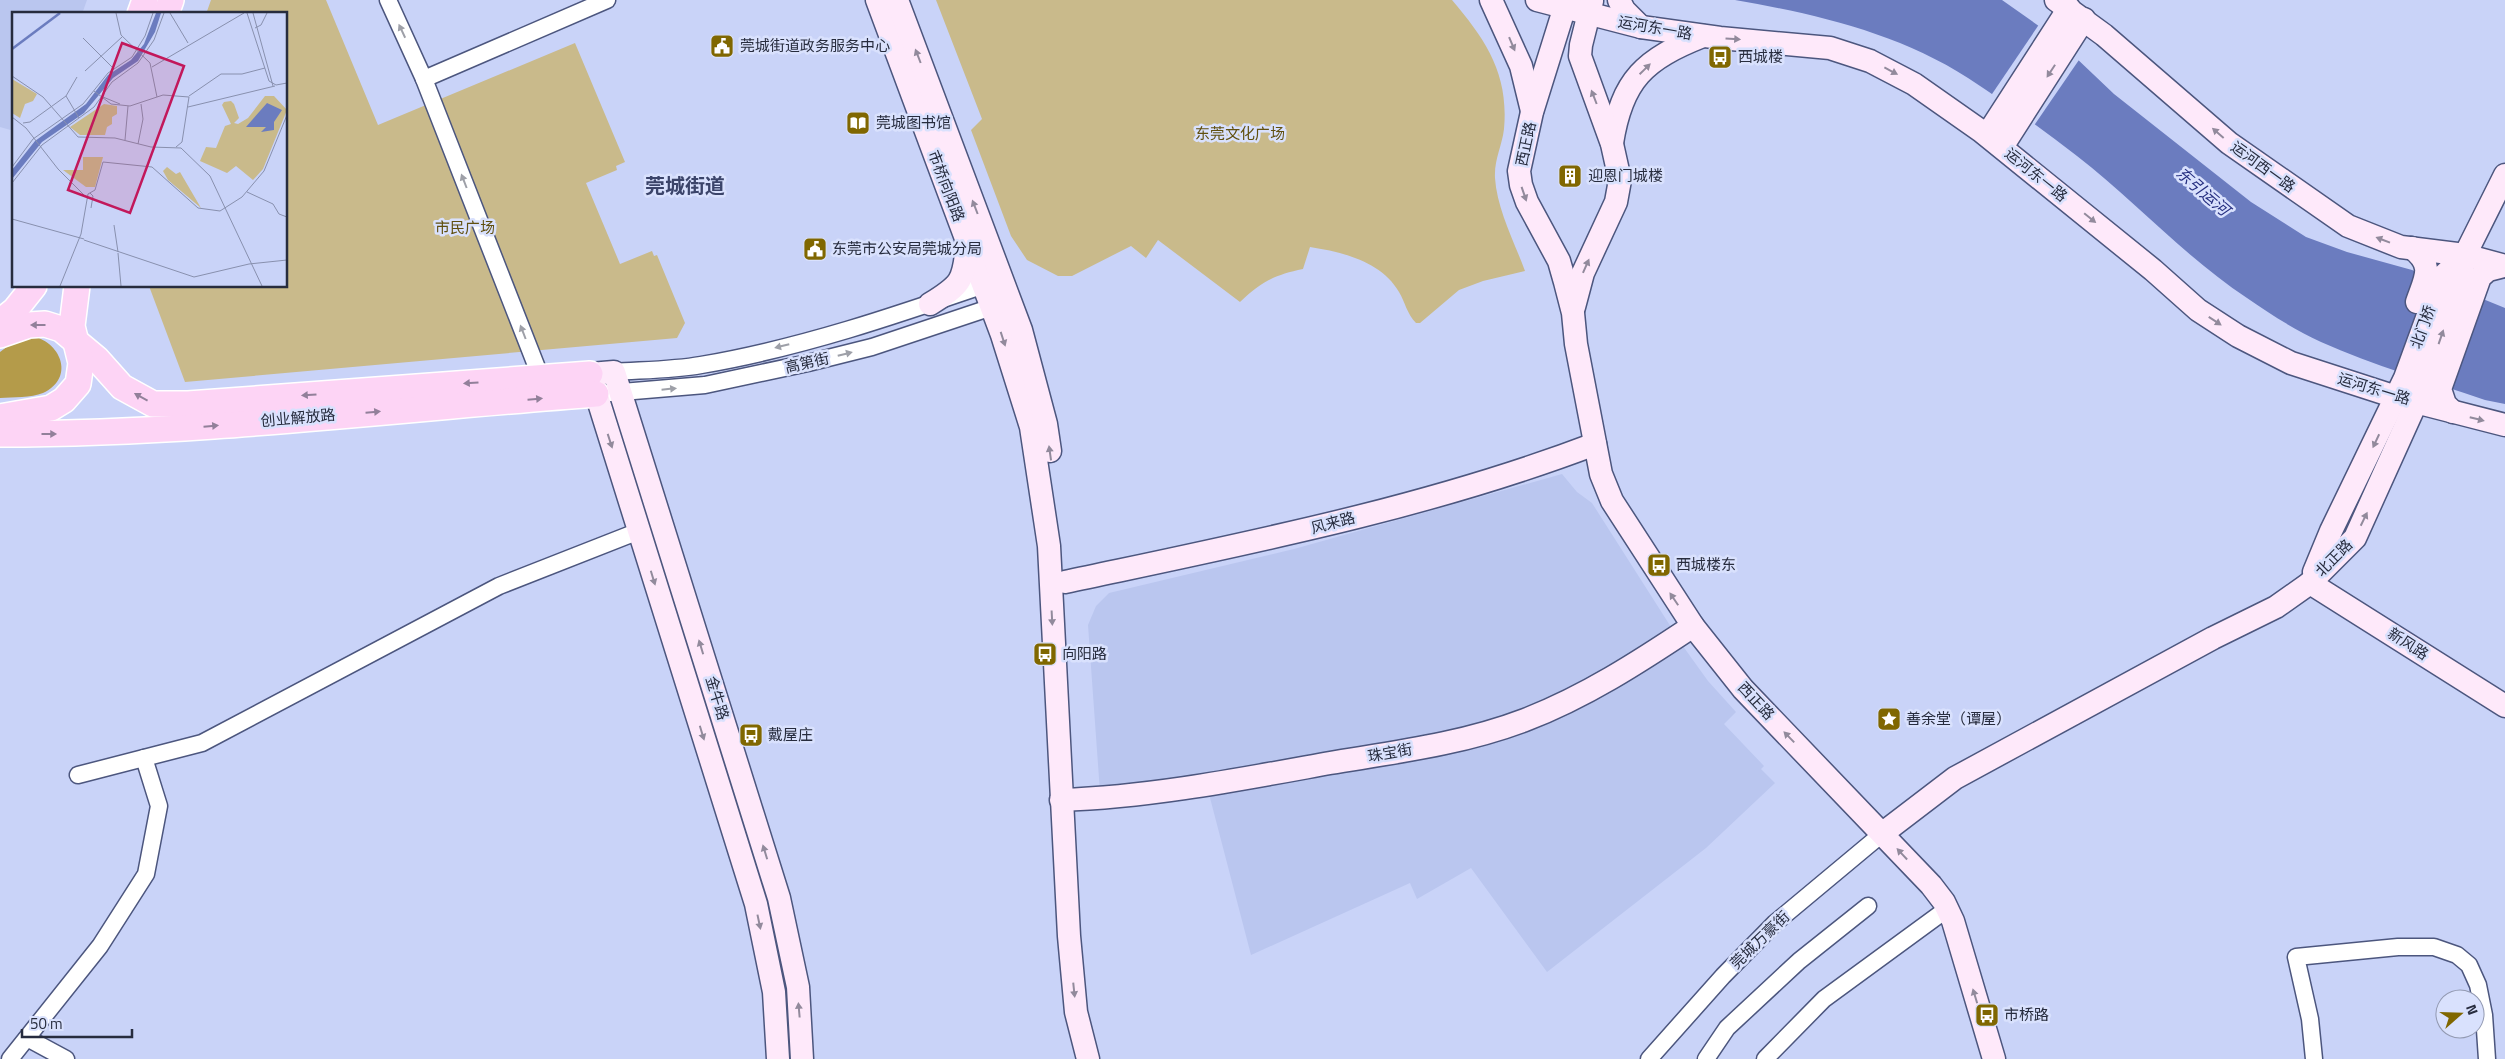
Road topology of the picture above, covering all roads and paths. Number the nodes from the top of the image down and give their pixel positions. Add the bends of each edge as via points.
1 (145, 0) edge
2 (171, 0) edge
3 (388, 0) edge
4 (607, 0) edge
5 (877, 0) edge
6 (897, 0) edge
7 (1491, 0) edge
8 (1538, 0) edge
9 (1619, 0) edge
10 (1566, 4) edge
11 (1590, 7) edge
12 (141, 12) edge
13 (167, 12) edge
14 (2073, 13) edge
15 (1641, 27) junction
16 (1704, 36) junction
17 (424, 80) junction
18 (1532, 112) junction
19 (1995, 141) junction
20 (1612, 144) junction
21 (2505, 175) edge
22 (2412, 248) junction
23 (978, 252) junction
24 (2465, 255) junction
25 (2504, 266) edge
26 (2450, 281) junction
27 (993, 282) junction
28 (32, 288) edge
29 (77, 288) edge
30 (77, 288) edge
31 (930, 304) junction
32 (1001, 304) junction
33 (1573, 313) junction
34 (0, 322) edge
35 (0, 335) edge
36 (74, 338) junction
37 (97, 359) junction
38 (541, 378) junction
39 (605, 383) junction
40 (2412, 388) junction
41 (0, 417) edge
42 (2505, 426) edge
43 (0, 434) edge
44 (1595, 444) junction
45 (639, 531) junction
46 (1065, 582) junction
47 (2310, 583) junction
48 (1692, 626) junction
49 (2505, 706) edge
50 (144, 758) junction
51 (78, 775) dead end
52 (1069, 799) junction
53 (1883, 833) junction
54 (1868, 906) dead end
55 (1947, 909) junction
56 (27, 1038) junction
57 (10, 1059) edge
58 (66, 1059) edge
59 (778, 1059) edge
60 (802, 1059) edge
61 (1088, 1059) edge
62 (1103, 1059) edge
63 (1649, 1059) edge
64 (1706, 1059) edge
65 (1765, 1059) edge
66 (1994, 1059) edge
67 (2314, 1059) edge
68 (2487, 1059) edge

1 - 12 main road
2 - 13 main road
17 -> 3 street
4 - 17 street
5 - 23 main road, 市桥向阳路
23 -> 6 main road, 市桥向阳路
7 -> 18 main road via 1521,66
8 - 10 main road, 运河东一路
9 - 15 main road
10 - 11 main road, 运河东一路
10 - 18 main road, 西正路
11 - 15 main road, 运河东一路
20 -> 11 main road, 西正路 via 1580,56
14 - 19 main road
22 -> 14 main road, 运河西一路 via 2348,226 2292,188 2229,143
15 - 16 main road, 运河东一路
16 -> 19 main road, 运河东一路 via 1830,48 1870,61 1914,84
20 -> 16 main road via 1620,104 1638,76 1678,46
38 -> 17 street
18 -> 33 main road, 西正路 via 1519,170 1521,185 1559,261
19 -> 40 main road, 运河东一路 via 2198,310 2238,336 2291,363 2368,388
33 -> 20 main road, 西正路 via 1583,272 1612,213 1619,191 1619,169
21 - 24 main road
22 - 24 main road, 运河西一路
22 - 26 main road
23 - 27 main road
23 - 31 main road via 951,290
24 - 25 main road, 运河西一路
24 - 26 main road
25 - 26 main road via 2488,270 2480,277
26 - 40 main road, 北门桥
26 - 40 main road
27 - 31 street, 高第街
27 - 32 main road
28 - 34 main road via 15,310
29 - 36 main road via 72,326
30 - 37 main road
31 -> 39 street, 高第街 via 868,324 727,360
39 -> 32 street, 高第街 via 705,385 872,347
46 -> 32 main road via 1063,543 1046,424 1021,330
32 -> 52 main road via 1031,427 1049,546
33 - 44 main road, 西正路
36 -> 35 main road, 创业解放路 via 45,324 29,325
36 - 37 main road, 创业解放路
36 - 41 main road via 81,363 78,384 64,400 51,408
38 -> 37 main road, 创业解放路 via 153,404 122,387
38 - 39 main road, 创业解放路
43 -> 39 main road, 创业解放路 via 72,434 190,427
39 -> 45 main road
60 -> 39 main road, 金牛路 via 798,987 779,898
40 -> 42 main road, 运河东一路 via 2453,412
40 - 47 main road, 北正路 via 2355,538
44 - 46 main road, 风来路 via 1505,475 1292,534
48 -> 44 main road, 西正路 via 1612,501 1601,474
45 - 50 street via 499,586 202,743
45 -> 59 main road via 756,904 774,992
46 - 52 main road
47 - 49 main road, 新风路
47 - 53 main road, 北正路 via 2276,607 1955,778
48 - 52 main road, 珠宝街 via 1580,696 1526,720 1472,738 1216,783
53 -> 48 main road, 西正路 via 1743,689
50 - 51 street
50 - 56 street via 159,806 146,874 100,946
52 -> 61 main road via 1074,993
52 - 62 main road via 1090,1000
55 -> 53 main road, 西正路 via 1931,885
53 - 63 street, 莞城万豪街 via 1775,923
54 - 64 street via 1799,961 1727,1028
55 - 65 street via 1824,999
66 -> 55 main road, 西正路
56 - 57 street
56 - 58 street
67 - 68 street via 2310,1019 2296,956 2434,947 2457,955 2469,965 2478,985 2484,1015

